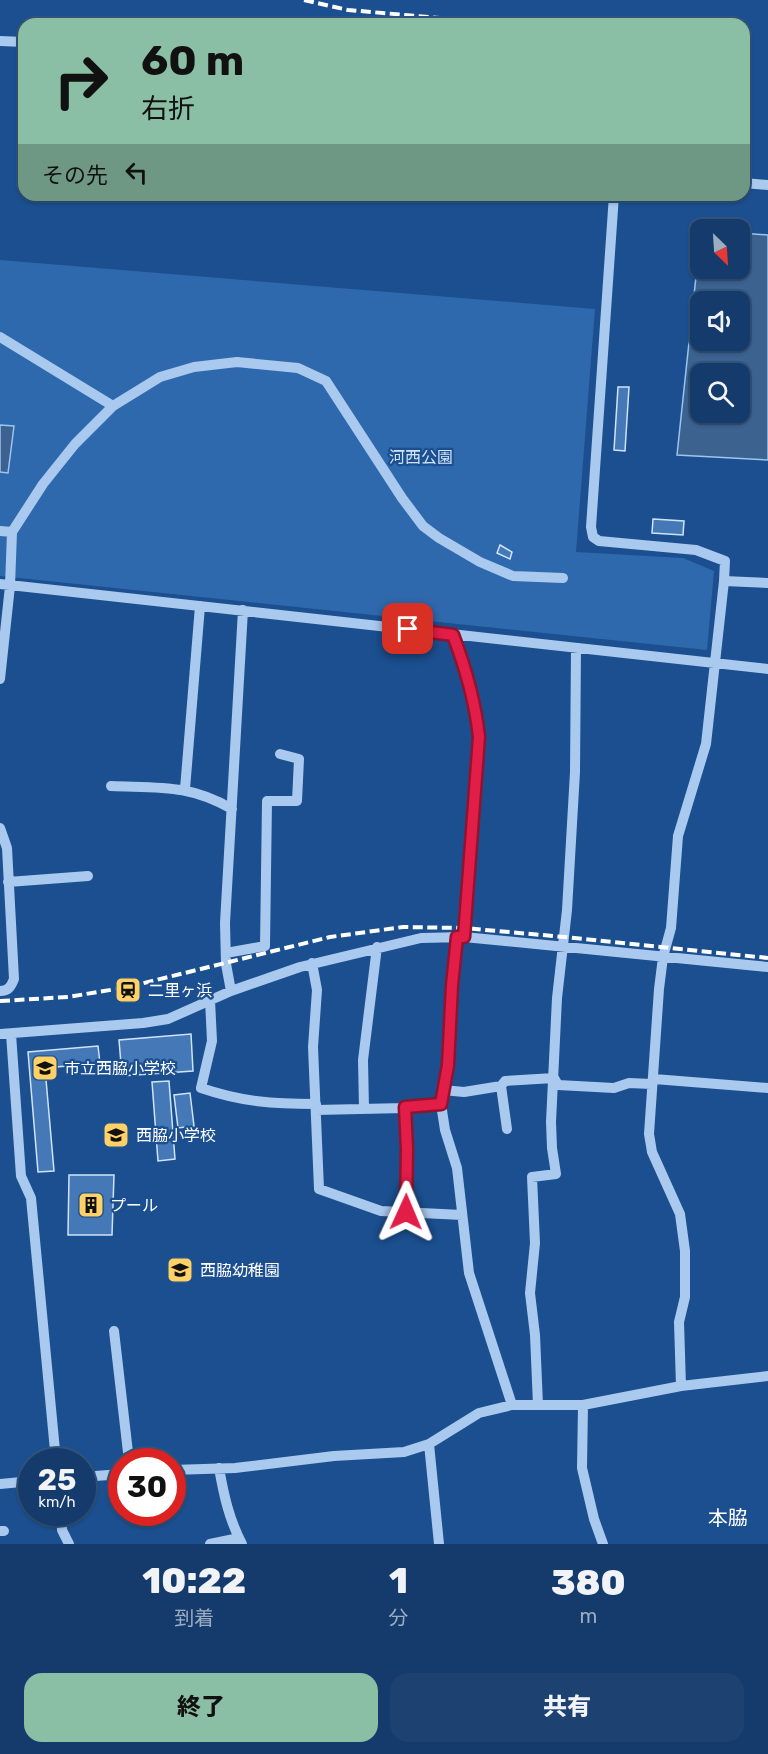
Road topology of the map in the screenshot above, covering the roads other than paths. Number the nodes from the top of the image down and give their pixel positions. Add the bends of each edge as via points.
1 (0, 41) edge
2 (18, 42) edge
3 (750, 184) edge
4 (768, 185) edge
5 (614, 201) edge
6 (0, 337) edge
7 (113, 406) junction
8 (0, 531) edge
9 (12, 532) junction
10 (562, 578) dead end
11 (724, 581) junction
12 (768, 583) edge
13 (5, 585) edge
14 (200, 606) junction
15 (243, 610) junction
16 (453, 635) junction
17 (576, 648) junction
18 (716, 663) junction
19 (768, 669) edge
20 (0, 680) edge
21 (280, 754) dead end
22 (111, 786) dead end
23 (185, 789) junction
24 (232, 809) junction
25 (0, 828) edge
26 (88, 876) dead end
27 (8, 882) junction
28 (460, 937) junction
29 (562, 946) junction
30 (377, 947) junction
31 (226, 952) junction
32 (663, 957) junction
33 (312, 963) junction
34 (768, 967) edge
35 (0, 991) edge
36 (231, 991) junction
37 (210, 1000) junction
38 (6, 1034) edge
39 (554, 1078) junction
40 (654, 1079) junction
41 (501, 1086) junction
42 (768, 1088) edge
43 (443, 1090) junction
44 (441, 1104) junction
45 (316, 1107) junction
46 (405, 1107) junction
47 (364, 1109) junction
48 (507, 1130) dead end
49 (406, 1212) junction
50 (462, 1215) junction
51 (114, 1330) dead end
52 (768, 1376) edge
53 (681, 1386) junction
54 (512, 1405) junction
55 (538, 1405) junction
56 (583, 1405) junction
57 (429, 1444) junction
58 (55, 1448) edge
59 (128, 1448) edge
60 (219, 1468) junction
61 (186, 1469) edge
62 (18, 1482) edge
63 (0, 1484) edge
64 (62, 1526) edge
65 (240, 1541) edge
66 (69, 1544) edge
67 (210, 1544) edge
68 (439, 1544) edge
69 (603, 1544) edge

1 - 2 street
3 - 4 street
5 - 11 street via 593,537 599,541 696,550 725,561
6 - 7 street
7 - 9 street via 55,468
7 - 10 street via 160,377 194,367 237,362 298,368 326,381 423,526 480,562 513,576
8 - 9 street
9 - 13 street
11 - 12 street
11 - 18 street
13 - 14 street
13 - 20 street
14 - 15 street
14 - 23 street
15 - 16 street
15 - 24 street
16 - 17 street
16 - 28 street via 468,673 479,737
17 - 18 street
17 - 29 street via 575,772
18 - 19 street
18 - 32 street via 706,744 678,836 671,928
21 - 31 street via 300,759 297,801 267,801 265,946
22 - 23 street
23 - 24 street
24 - 31 street
25 - 27 street via 7,848
26 - 27 street
27 - 35 street via 14,979 12,987
28 - 29 street
28 - 30 street via 421,938
28 - 43 street
29 - 32 street
29 - 39 street
30 - 33 street
30 - 47 street via 363,1060
31 - 36 street
32 - 34 street
32 - 40 street
33 - 36 street
33 - 45 street via 317,990 312,1047
36 - 37 street
37 - 38 street via 168,1019
37 - 45 street via 212,1041 201,1088 267,1104
38 - 58 street via 21,1176 31,1198
39 - 40 street via 558,1085 614,1088 629,1083 651,1084
39 - 41 street via 505,1081
39 - 55 street via 552,1148 556,1174 532,1177 535,1243 530,1293
40 - 42 street
40 - 53 street via 649,1134 652,1152 680,1214 685,1251 685,1297 679,1322
41 - 43 street via 464,1092
41 - 48 street
43 - 44 street
44 - 46 street
44 - 50 street via 457,1168
45 - 47 street
45 - 49 street via 320,1189 381,1211
46 - 47 street
46 - 49 street
49 - 50 street
50 - 54 street via 469,1273
51 - 59 street
52 - 53 street
53 - 56 street
54 - 55 street
54 - 57 street via 479,1413
55 - 56 street
56 - 69 street via 582,1468
57 - 60 street via 404,1452
57 - 68 street
60 - 61 street
60 - 65 street via 226,1505
62 - 63 street
64 - 66 street
65 - 67 street

